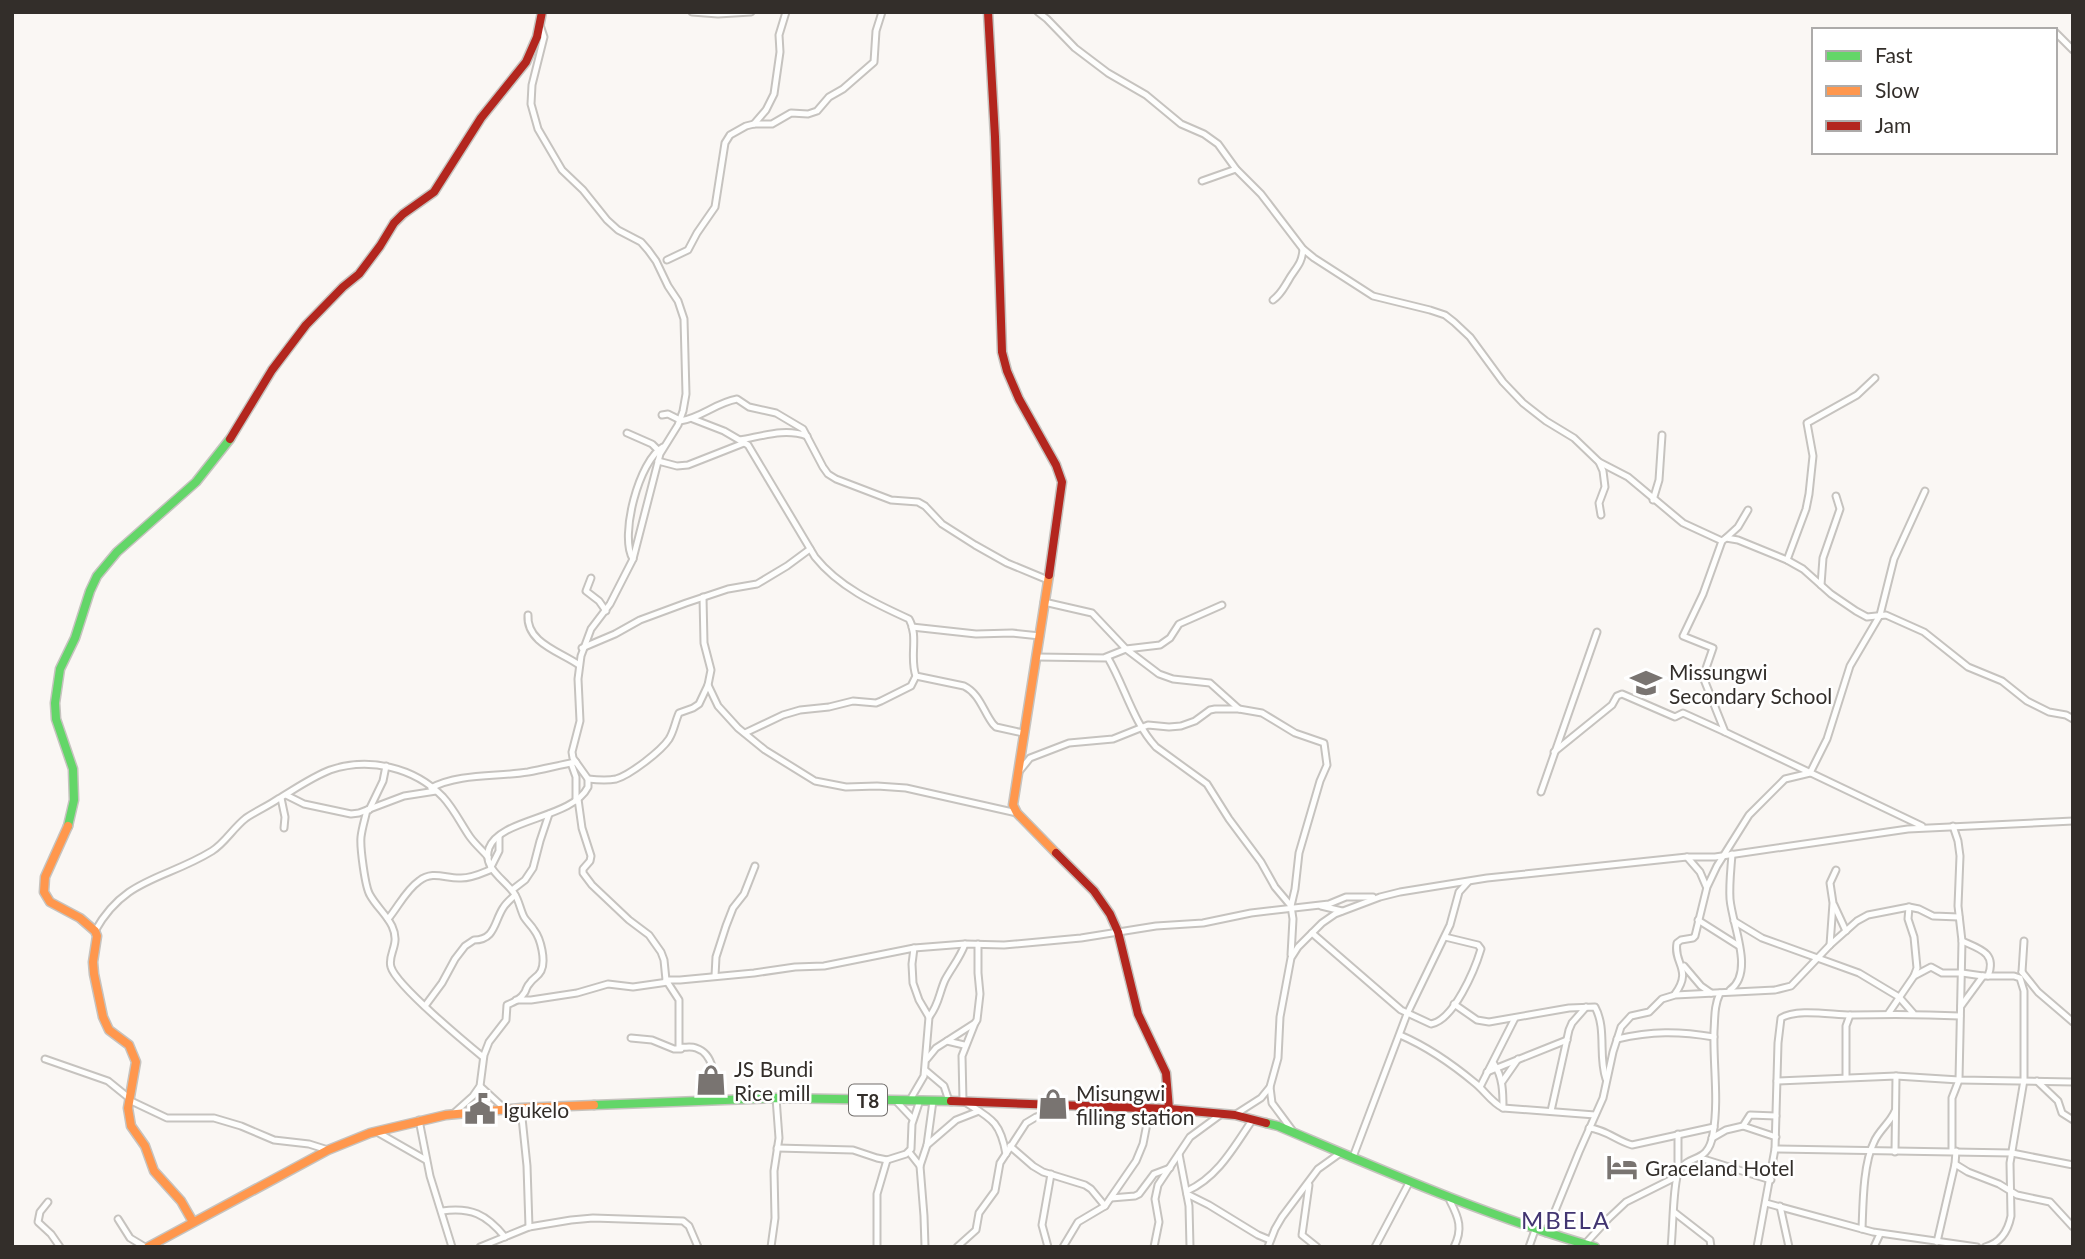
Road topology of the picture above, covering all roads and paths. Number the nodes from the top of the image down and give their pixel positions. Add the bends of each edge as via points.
1 (542, 12) edge
2 (692, 12) edge
3 (751, 12) edge
4 (786, 12) edge
5 (882, 12) edge
6 (988, 12) edge
7 (1038, 12) edge
8 (540, 25) junction
9 (2057, 34) edge
10 (2073, 50) edge
11 (754, 124) junction
12 (1236, 169) junction
13 (1202, 181) dead end
14 (1303, 249) junction
15 (667, 260) dead end
16 (1273, 300) dead end
17 (1875, 378) dead end
18 (662, 415) dead end
19 (693, 419) junction
20 (680, 420) junction
21 (627, 433) dead end
22 (1662, 435) dead end
23 (807, 436) junction
24 (742, 441) junction
25 (661, 449) junction
26 (659, 461) junction
27 (1599, 462) junction
28 (1925, 491) dead end
29 (1836, 496) dead end
30 (1653, 500) junction
31 (1748, 510) dead end
32 (1601, 515) dead end
33 (1724, 539) junction
34 (810, 549) junction
35 (634, 559) junction
36 (1787, 560) junction
37 (590, 578) dead end
38 (1048, 580) junction
39 (1821, 585) junction
40 (703, 597) junction
41 (1044, 602) junction
42 (1223, 605) dead end
43 (606, 611) junction
44 (528, 615) dead end
45 (1880, 615) junction
46 (912, 626) junction
47 (1597, 632) dead end
48 (1040, 636) junction
49 (582, 648) junction
50 (1126, 649) junction
51 (1036, 657) junction
52 (1106, 657) junction
53 (579, 665) junction
54 (916, 676) junction
55 (708, 685) junction
56 (1240, 709) junction
57 (2073, 719) edge
58 (1142, 727) junction
59 (1725, 732) junction
60 (745, 733) junction
61 (1023, 733) junction
62 (1554, 752) junction
63 (573, 763) junction
64 (386, 766) junction
65 (1810, 773) junction
66 (1017, 774) junction
67 (588, 779) junction
68 (434, 789) junction
69 (1541, 792) dead end
70 (283, 796) junction
71 (577, 800) junction
72 (368, 810) junction
73 (549, 813) junction
74 (1017, 813) junction
75 (2073, 821) edge
76 (1953, 826) junction
77 (284, 828) dead end
78 (1924, 828) junction
79 (499, 836) junction
80 (1728, 855) junction
81 (488, 857) junction
82 (1687, 857) junction
83 (755, 866) dead end
84 (492, 868) junction
85 (1836, 870) dead end
86 (1468, 881) junction
87 (1707, 887) junction
88 (514, 893) junction
89 (1380, 897) junction
90 (1833, 904) junction
91 (1318, 905) junction
92 (1292, 907) junction
93 (1909, 907) junction
94 (1342, 911) junction
95 (1959, 917) junction
96 (388, 919) junction
97 (1698, 920) junction
98 (1734, 921) junction
99 (95, 931) junction
100 (1846, 931) junction
101 (1118, 932) junction
102 (1312, 933) junction
103 (1445, 937) junction
104 (1962, 941) junction
105 (2024, 941) dead end
106 (965, 944) junction
107 (978, 944) junction
108 (1830, 945) junction
109 (1739, 946) junction
110 (914, 948) junction
111 (1291, 958) junction
112 (1816, 958) junction
113 (1682, 963) junction
114 (1962, 973) junction
115 (1974, 975) junction
116 (2021, 975) junction
117 (715, 976) junction
118 (1914, 976) junction
119 (1986, 976) junction
120 (1683, 980) junction
121 (667, 981) junction
122 (1961, 982) junction
123 (1727, 992) junction
124 (1688, 994) junction
125 (1714, 994) junction
126 (1675, 995) junction
127 (1899, 997) junction
128 (516, 1000) junction
129 (1454, 1004) junction
130 (425, 1006) junction
131 (1961, 1006) junction
132 (1586, 1007) junction
133 (1914, 1013) junction
134 (1408, 1014) junction
135 (1888, 1014) junction
136 (1840, 1015) junction
137 (1850, 1015) junction
138 (1960, 1016) junction
139 (929, 1017) junction
140 (1514, 1018) junction
141 (975, 1023) junction
142 (2073, 1023) edge
143 (1846, 1026) junction
144 (1400, 1035) junction
145 (1714, 1037) junction
146 (631, 1038) dead end
147 (1617, 1039) junction
148 (1567, 1040) junction
149 (947, 1041) junction
150 (964, 1045) junction
151 (682, 1048) junction
152 (484, 1057) junction
153 (45, 1059) dead end
154 (926, 1059) junction
155 (1518, 1059) junction
156 (1494, 1065) junction
157 (925, 1070) junction
158 (1896, 1076) junction
159 (1846, 1077) junction
160 (1959, 1080) junction
161 (2024, 1080) junction
162 (1777, 1081) junction
163 (2037, 1081) junction
164 (1501, 1082) junction
165 (1607, 1082) junction
166 (2073, 1082) edge
167 (480, 1086) junction
168 (1270, 1087) junction
169 (1480, 1087) junction
170 (776, 1098) junction
171 (129, 1099) junction
172 (714, 1100) junction
173 (895, 1100) junction
174 (910, 1100) junction
175 (920, 1100) junction
176 (933, 1100) junction
177 (949, 1101) junction
178 (962, 1101) junction
179 (1071, 1106) junction
180 (521, 1108) junction
181 (1150, 1108) junction
182 (1503, 1108) junction
183 (1169, 1109) junction
184 (505, 1110) junction
185 (979, 1111) junction
186 (1551, 1111) junction
187 (1895, 1111) junction
188 (1223, 1113) junction
189 (453, 1114) junction
190 (1235, 1115) junction
191 (1595, 1115) junction
192 (1776, 1116) junction
193 (913, 1119) junction
194 (1253, 1119) junction
195 (419, 1120) junction
196 (2073, 1120) edge
197 (1743, 1126) junction
198 (1589, 1128) junction
199 (1714, 1128) junction
200 (375, 1131) junction
201 (1294, 1133) junction
202 (1678, 1134) junction
203 (1776, 1137) junction
204 (1003, 1138) junction
205 (1712, 1138) junction
206 (1874, 1141) junction
207 (927, 1145) junction
208 (1011, 1147) junction
209 (777, 1148) junction
210 (1776, 1149) junction
211 (328, 1150) junction
212 (1861, 1151) junction
213 (1870, 1151) junction
214 (1954, 1151) junction
215 (909, 1152) junction
216 (1342, 1152) junction
217 (1895, 1152) junction
218 (2012, 1153) junction
219 (1006, 1154) junction
220 (1179, 1154) junction
221 (1353, 1157) junction
222 (1700, 1158) junction
223 (426, 1160) junction
224 (887, 1160) junction
225 (1955, 1164) junction
226 (2073, 1165) edge
227 (920, 1166) junction
228 (1170, 1168) junction
229 (1051, 1174) junction
230 (1677, 1175) junction
231 (1771, 1180) junction
232 (1410, 1181) junction
233 (1309, 1182) junction
234 (2010, 1189) junction
235 (1187, 1193) junction
236 (1111, 1198) junction
237 (1449, 1198) junction
238 (48, 1202) dead end
239 (1766, 1203) junction
240 (1105, 1206) junction
241 (1780, 1206) junction
242 (442, 1211) junction
243 (1674, 1212) junction
244 (118, 1219) dead end
245 (193, 1222) junction
246 (529, 1227) junction
247 (2073, 1227) edge
248 (1535, 1229) junction
249 (1862, 1229) junction
250 (1873, 1232) junction
251 (1546, 1233) junction
252 (1880, 1234) junction
253 (505, 1237) junction
254 (1563, 1242) edge
255 (1937, 1242) junction
256 (1269, 1244) edge
257 (1926, 1244) edge
258 (1590, 1245) edge
259 (1966, 1246) edge
260 (60, 1247) edge
261 (147, 1247) edge
262 (452, 1247) edge
263 (480, 1247) edge
264 (698, 1247) edge
265 (771, 1247) edge
266 (877, 1247) edge
267 (925, 1247) edge
268 (957, 1247) edge
269 (1048, 1247) edge
270 (1063, 1247) edge
271 (1154, 1247) edge
272 (1190, 1247) edge
273 (1317, 1247) edge
274 (1375, 1247) edge
275 (1454, 1247) edge
276 (1529, 1247) edge
277 (1671, 1247) edge
278 (1711, 1247) edge
279 (1758, 1247) edge
280 (1789, 1247) edge
281 (1874, 1247) edge
282 (1977, 1247) edge
283 (1985, 1247) edge

1 - 8 main road
2 - 3 street
4 - 11 street via 779,34 774,94
5 - 11 street via 874,62 812,113 794,112 772,124
6 - 38 main road via 1002,352 1019,399 1062,482
7 - 12 street via 1108,73 1218,144
8 - 20 street via 544,37 531,104 538,130 562,170 607,220 648,250 681,307 686,394
8 - 99 main road via 526,62 481,118 434,192 394,223 359,274 306,325 196,482 117,552 97,576 57,682 56,719 73,769 75,800 43,886 50,902
9 - 10 street
11 - 15 street via 726,139 715,207 688,250
12 - 13 street
12 - 14 street
14 - 16 street via 1297,270
14 - 27 street via 1373,296 1445,315 1470,337 1523,403 1574,438
17 - 36 street via 1857,395 1807,423 1813,456 1809,494
18 - 20 street
19 - 20 street
19 - 23 street via 716,404 737,399 782,416
19 - 24 street
20 - 25 street
21 - 25 street
22 - 30 street
23 - 24 street via 794,431
23 - 38 street via 823,467 836,479 891,500 918,502 975,545
24 - 26 street via 688,466
24 - 34 street
25 - 26 street
25 - 35 street via 642,475 632,510 628,549
26 - 35 street
27 - 30 street via 1629,477
27 - 32 street via 1605,487 1599,503
28 - 45 street via 1894,559
29 - 39 street via 1840,509 1823,558
30 - 33 street via 1683,523
31 - 33 street
33 - 36 street
33 - 59 street via 1683,636 1713,648 1703,677
34 - 40 street via 757,584
34 - 46 street via 836,579 909,619
35 - 43 street
36 - 39 street
37 - 43 street via 586,591
38 - 41 main road
39 - 45 street via 1867,617
40 - 49 street
40 - 55 street via 704,643 711,670
41 - 48 main road
41 - 50 street via 1092,613
42 - 50 street via 1177,625 1165,643
43 - 49 street
44 - 53 street via 529,629 536,638
45 - 57 street via 1924,632 1968,667 2002,681 2027,701
45 - 65 street via 1850,666 1827,739
46 - 48 street
46 - 54 street
47 - 62 street
48 - 51 main road
49 - 53 street
50 - 52 street
50 - 56 street via 1165,677 1210,683
51 - 52 street
51 - 61 main road
52 - 58 street
53 - 63 street
54 - 60 street via 911,686 881,701 800,710
54 - 61 street via 972,690 992,724
55 - 60 street via 718,706
55 - 67 street via 699,704 679,713 669,740 658,751 624,776
56 - 58 street via 1210,710 1181,726
56 - 92 street via 1262,713 1325,745 1327,765 1299,853
58 - 66 street via 1113,739 1058,747 1030,758
58 - 92 street via 1156,747 1207,784
59 - 62 street via 1622,694
59 - 65 street
60 - 74 street via 821,783 906,788
61 - 66 main road
62 - 69 street
63 - 67 street
63 - 68 street via 454,780
63 - 71 street
64 - 68 street
64 - 70 street via 328,771
64 - 72 street
65 - 78 street
65 - 80 street via 1785,779 1749,815
66 - 74 main road via 1013,805
67 - 71 street via 588,787
68 - 72 street
68 - 81 street
70 - 72 street via 340,813
70 - 77 street
70 - 99 street via 247,817 199,859 135,886
71 - 73 street
71 - 121 street via 591,856 583,873 655,942
72 - 96 street via 361,837 368,891
73 - 79 street
73 - 88 street via 533,868
74 - 101 main road via 1098,896
75 - 76 street
76 - 78 street
76 - 95 street via 1960,856
78 - 80 street
79 - 81 street via 490,845
79 - 84 street
80 - 82 street
80 - 87 street
80 - 98 street
81 - 84 street
82 - 86 street
82 - 87 street
83 - 117 street via 726,926
84 - 88 street
84 - 96 street via 467,878 442,874 424,878
85 - 90 street via 1830,883
86 - 89 street
86 - 103 street via 1459,892
87 - 97 street
88 - 128 street via 537,934 543,960 541,971
88 - 130 street via 489,936 460,951
89 - 91 street via 1346,897
89 - 94 street
90 - 100 street
90 - 108 street
91 - 92 street
91 - 94 street
92 - 101 street
92 - 111 street
93 - 95 street via 1933,916
93 - 100 street via 1868,915
93 - 118 street via 1917,963
94 - 102 street
95 - 104 street
96 - 130 street via 395,936 392,971
97 - 109 street
97 - 113 street via 1693,938 1677,943
98 - 109 street
98 - 112 street via 1762,938
99 - 171 main road via 94,974 103,1017 134,1054
100 - 108 street
101 - 107 street
101 - 183 main road via 1138,1014 1166,1073
102 - 111 street
102 - 134 street
103 - 129 street via 1478,944 1481,949
103 - 134 street
104 - 114 street
104 - 119 street via 1989,957 1992,966
105 - 116 street
106 - 107 street
106 - 110 street
106 - 139 street
107 - 141 street via 980,994
108 - 112 street
109 - 123 street via 1741,977
110 - 117 street via 824,966
110 - 139 street via 913,983
111 - 168 street
112 - 123 street via 1791,986
112 - 127 street via 1854,970
113 - 120 street
113 - 125 street
114 - 115 street
114 - 118 street via 1942,973 1931,967
114 - 122 street
115 - 119 street
115 - 122 street
116 - 119 street
116 - 142 street
116 - 161 street
117 - 121 street
118 - 127 street
119 - 131 street
120 - 124 street
120 - 126 street
121 - 128 street via 633,987 608,984 577,993
121 - 151 street via 679,999
122 - 131 street
123 - 125 street
124 - 125 street
124 - 126 street
125 - 145 street
126 - 147 street via 1662,999 1649,1012 1628,1018
127 - 133 street
127 - 135 street
128 - 152 street via 508,1005 506,1020
129 - 134 street via 1436,1023
129 - 140 street via 1477,1020
130 - 152 street
131 - 138 street
132 - 140 street
132 - 148 street via 1572,1023
132 - 165 street via 1598,1010
133 - 135 street
133 - 138 street
134 - 144 street
135 - 137 street
136 - 137 street
136 - 143 street
136 - 162 street via 1803,1013 1781,1018
137 - 143 street
138 - 160 street
139 - 154 street
140 - 156 street
141 - 149 street
141 - 150 street
143 - 159 street
144 - 169 street via 1443,1058
144 - 221 street
145 - 147 street via 1664,1031
145 - 199 street
146 - 151 street
147 - 165 street
148 - 155 street
148 - 186 street
149 - 150 street
149 - 154 street
150 - 178 street
151 - 172 street via 696,1048 709,1058
152 - 167 street
153 - 171 street via 108,1081
154 - 157 street
155 - 156 street
155 - 164 street
156 - 164 street
156 - 169 street
157 - 174 street
157 - 177 street via 944,1086
158 - 159 street
158 - 160 street
158 - 187 street
159 - 162 street
160 - 161 street
160 - 214 street via 1952,1098
161 - 163 street
161 - 218 street
162 - 192 street
163 - 166 street
163 - 196 street
164 - 182 street
165 - 191 street
167 - 184 street
167 - 189 street
168 - 190 street
168 - 201 street via 1272,1103
169 - 182 street
170 - 172 main road, T8
170 - 173 main road, T8
170 - 209 street
171 - 211 street via 167,1118 214,1118 274,1140
171 - 245 main road via 134,1133 145,1146 154,1171
172 - 180 main road, T8
173 - 174 main road, T8
173 - 193 street
174 - 175 main road, T8
175 - 176 main road, T8
175 - 193 street
176 - 177 main road, T8
176 - 207 street
177 - 178 main road, T8
178 - 179 main road, T8
178 - 185 street
179 - 181 main road, T8
179 - 208 street via 1030,1120
180 - 184 main road, T8
180 - 246 street
181 - 183 main road, T8
181 - 236 street via 1139,1155
182 - 186 street
183 - 188 main road, T8
184 - 189 main road, T8
185 - 204 street via 999,1127
185 - 207 street via 956,1120
186 - 191 street
187 - 206 street
187 - 217 street
188 - 190 main road, T8
188 - 220 street via 1198,1129
189 - 195 main road, T8
190 - 194 main road, T8
191 - 198 street
192 - 197 street via 1751,1115
192 - 203 street
193 - 215 street
194 - 201 main road, T8
194 - 235 street via 1217,1171
195 - 200 main road, T8
195 - 223 street
197 - 203 street
197 - 205 street
198 - 202 street via 1632,1145
198 - 251 street
199 - 202 street
199 - 205 street
200 - 211 main road, T8
200 - 223 street
201 - 216 main road, T8
202 - 230 street
203 - 210 street
204 - 208 street
204 - 219 street
205 - 222 street
206 - 212 street
206 - 213 street
207 - 227 street
208 - 219 street
208 - 229 street
209 - 224 street via 853,1150
209 - 265 street
210 - 212 street
210 - 231 street
211 - 245 main road, T8
212 - 213 street
213 - 217 street
213 - 249 street
214 - 217 street
214 - 218 street
214 - 225 street
215 - 224 street
215 - 227 street
216 - 221 main road, T8
216 - 233 street via 1324,1163
218 - 226 street
218 - 234 street
219 - 268 street via 976,1230
220 - 228 street
220 - 235 street
221 - 232 main road, T8
222 - 230 street via 1687,1162
222 - 231 street
223 - 242 street
224 - 266 street via 877,1194
225 - 234 street
225 - 255 street
227 - 267 street
228 - 236 street via 1154,1174 1139,1194
228 - 271 street via 1156,1191 1159,1222
229 - 240 street via 1086,1185
229 - 269 street via 1042,1225
230 - 243 street
230 - 258 street via 1626,1202
231 - 239 street
232 - 237 main road, T8
232 - 274 street
233 - 256 street via 1282,1217
233 - 273 street via 1301,1235
234 - 247 street via 2050,1202
234 - 283 street via 2009,1224 2000,1240
235 - 256 street
235 - 272 street
236 - 240 street
237 - 248 main road, T8
237 - 275 street via 1460,1220
238 - 260 street via 38,1222
239 - 241 street
239 - 279 street
240 - 270 street via 1078,1222
241 - 249 street
241 - 280 street
242 - 253 street via 471,1211 488,1219
242 - 262 street
243 - 277 street
243 - 278 street via 1710,1240
244 - 261 street via 130,1238
245 - 261 main road, T8
246 - 253 street
246 - 264 street via 593,1218 679,1220 687,1223
248 - 251 main road, T8
248 - 276 street
249 - 250 street
250 - 252 street
250 - 281 street
251 - 254 main road, T8
252 - 257 street
252 - 281 street
253 - 263 street
254 - 258 main road, T8
255 - 257 street
255 - 259 street
259 - 282 street

